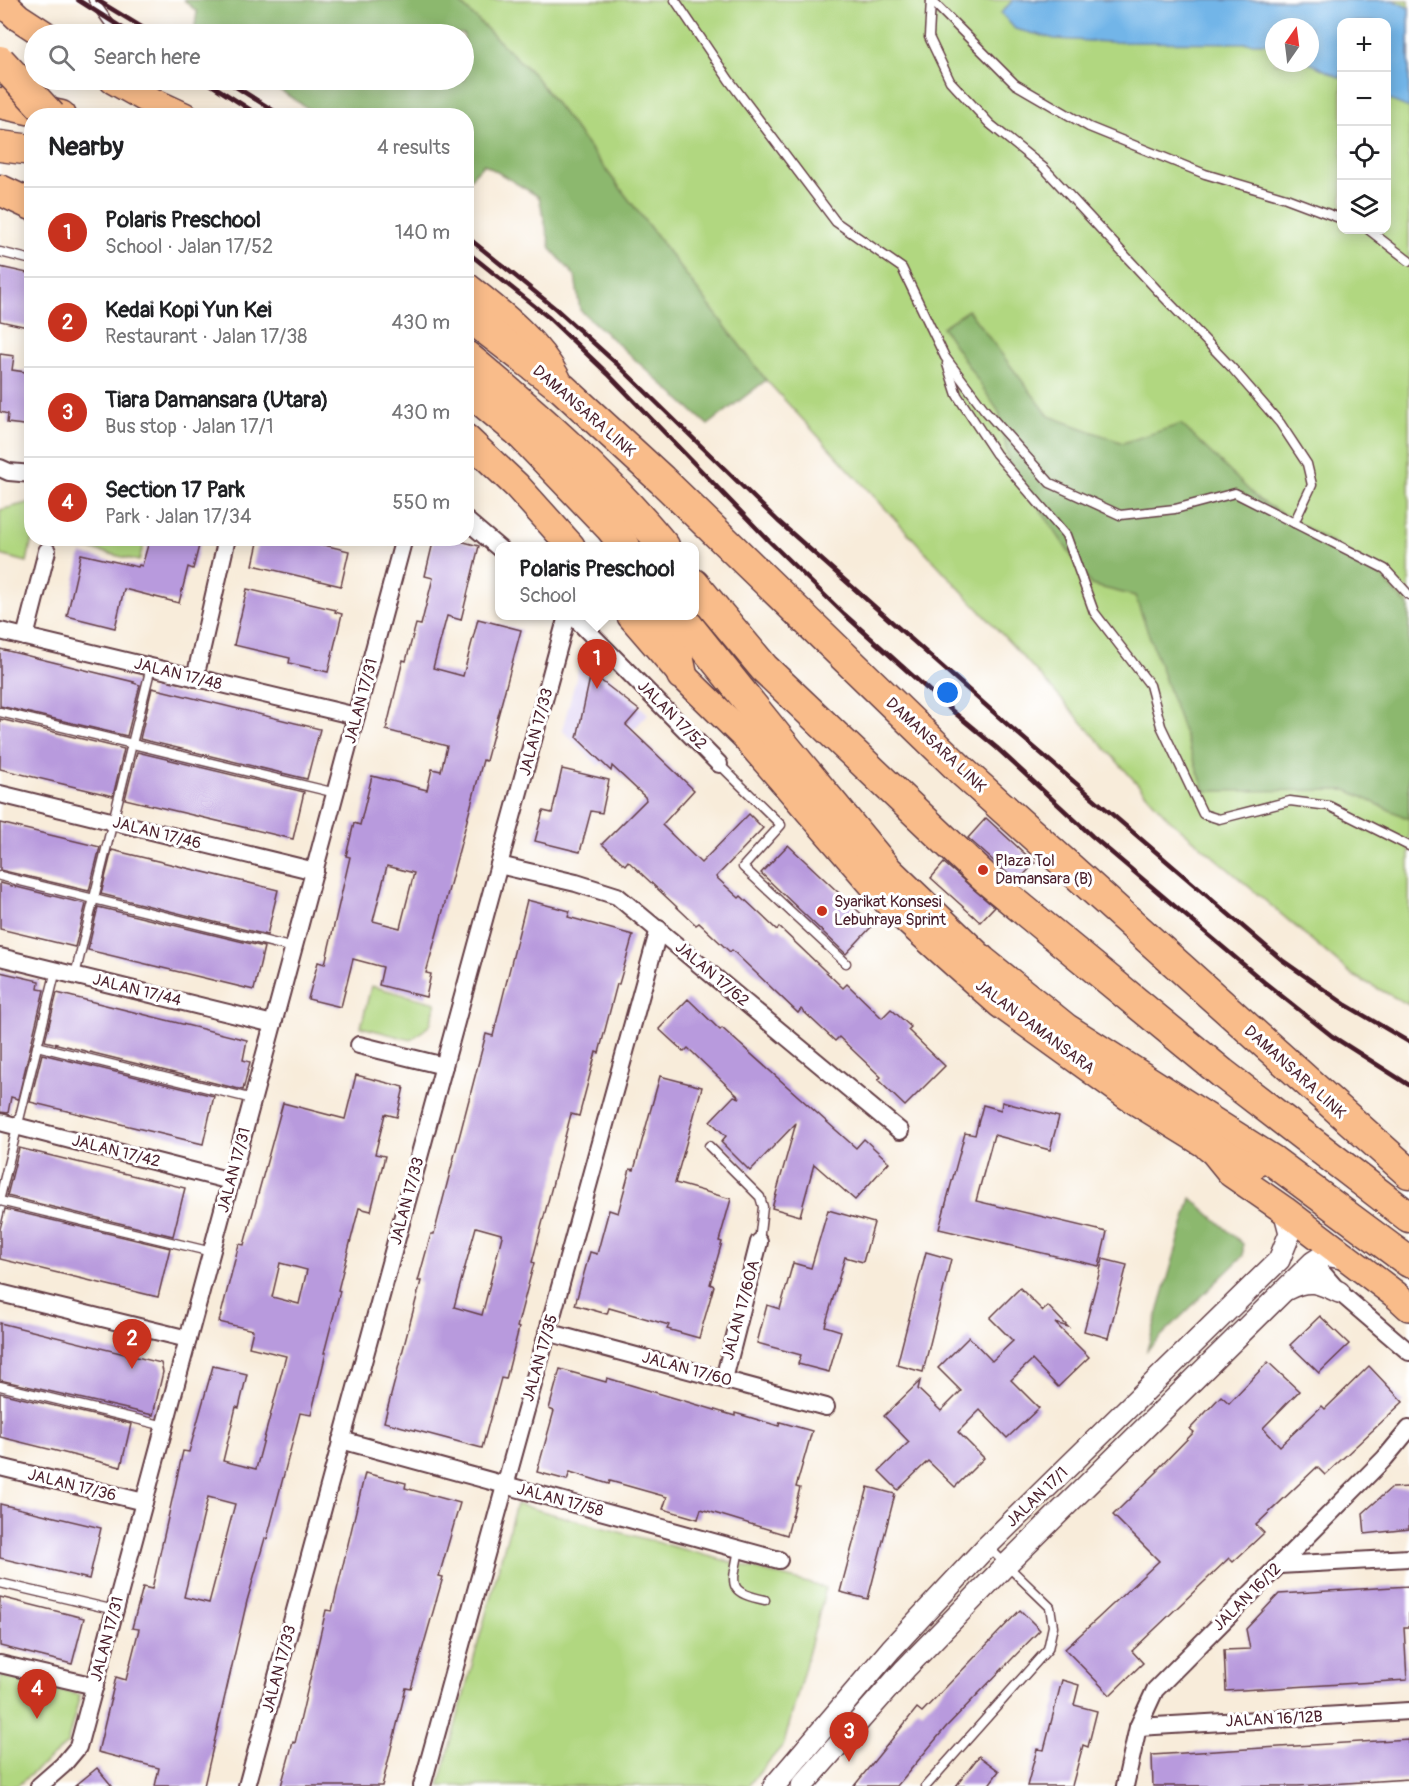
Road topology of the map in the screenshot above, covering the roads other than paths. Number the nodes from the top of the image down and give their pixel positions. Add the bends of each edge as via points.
1 (0, 0) edge
2 (93, 0) edge
3 (675, 0) edge
4 (931, 0) edge
5 (29, 24) edge
6 (110, 24) edge
7 (0, 61) edge
8 (24, 87) edge
9 (27, 90) edge
10 (144, 90) edge
11 (0, 103) edge
12 (24, 108) edge
13 (44, 108) edge
14 (172, 108) edge
15 (0, 124) edge
16 (24, 128) edge
17 (0, 146) edge
18 (24, 149) edge
19 (0, 190) edge
20 (0, 201) edge
21 (24, 201) edge
22 (24, 208) edge
23 (1337, 217) edge
24 (1374, 234) edge
25 (0, 252) edge
26 (24, 258) edge
27 (1409, 261) edge
28 (474, 293) edge
29 (474, 320) edge
30 (945, 357) junction
31 (474, 363) edge
32 (562, 388) junction
33 (474, 395) edge
34 (474, 446) edge
35 (550, 463) junction
36 (0, 468) edge
37 (24, 473) edge
38 (1294, 523) junction
39 (474, 527) edge
40 (567, 542) edge
41 (598, 542) edge
42 (622, 542) edge
43 (660, 542) edge
44 (495, 545) edge
45 (225, 546) edge
46 (403, 546) edge
47 (46, 551) dead end
48 (699, 590) edge
49 (1409, 595) edge
50 (566, 620) edge
51 (578, 620) edge
52 (635, 620) edge
53 (658, 620) edge
54 (684, 620) edge
55 (0, 631) edge
56 (25, 637) junction
57 (151, 667) junction
58 (682, 675) junction
59 (195, 678) junction
60 (0, 712) edge
61 (357, 716) junction
62 (132, 743) junction
63 (719, 764) joint
64 (336, 793) junction
65 (0, 794) edge
66 (113, 822) junction
67 (1409, 846) edge
68 (499, 865) junction
69 (315, 871) junction
70 (0, 876) edge
71 (94, 899) junction
72 (659, 930) junction
73 (294, 948) junction
74 (0, 957) edge
75 (846, 963) dead end
76 (56, 970) junction
77 (75, 975) junction
78 (273, 1024) junction
79 (359, 1045) dead end
80 (37, 1046) junction
81 (444, 1066) junction
82 (253, 1099) junction
83 (0, 1122) edge
84 (17, 1126) junction
85 (900, 1131) dead end
86 (709, 1146) dead end
87 (1210, 1146) junction
88 (1409, 1173) edge
89 (231, 1181) junction
90 (0, 1199) edge
91 (1284, 1210) junction
92 (1409, 1217) edge
93 (759, 1242) joint
94 (212, 1252) junction
95 (1348, 1259) junction
96 (1279, 1260) junction
97 (1313, 1262) junction
98 (1409, 1262) edge
99 (1409, 1268) edge
100 (1284, 1291) junction
101 (1339, 1292) junction
102 (0, 1293) edge
103 (1409, 1308) edge
104 (548, 1332) junction
105 (188, 1339) junction
106 (1409, 1352) edge
107 (724, 1379) junction
108 (0, 1386) edge
109 (826, 1407) dead end
110 (165, 1426) junction
111 (1409, 1430) edge
112 (341, 1440) junction
113 (0, 1467) edge
114 (505, 1485) junction
115 (144, 1502) junction
116 (987, 1546) junction
117 (740, 1549) junction
118 (1409, 1558) edge
119 (779, 1560) dead end
120 (1006, 1565) junction
121 (1279, 1565) junction
122 (0, 1583) edge
123 (765, 1600) dead end
124 (115, 1610) junction
125 (0, 1664) edge
126 (95, 1686) junction
127 (1409, 1711) edge
128 (1138, 1727) junction
129 (39, 1786) edge
130 (247, 1786) edge
131 (422, 1786) edge
132 (774, 1786) edge
133 (802, 1786) edge
134 (926, 1786) edge
135 (1125, 1786) edge

1 - 5 main road
2 - 6 lane
3 - 30 lane via 729,80 836,222 902,268
4 - 23 lane via 1015,84 1089,127 1205,174
4 - 38 lane via 929,37 950,81 990,124 1044,168 1280,423 1307,464 1312,485
7 - 8 highway, bridge
9 - 13 highway, bridge
10 - 14 main road
11 - 12 highway
15 - 16 highway
17 - 18 highway
19 - 21 highway
20 - 22 main road
24 - 27 lane
25 - 26 lane
28 - 32 main road via 517,328 548,363
29 - 32 highway, DAMANSARA LINK
30 - 38 lane via 984,409 1050,483 1120,515 1175,509 1235,494
30 - 67 lane via 957,395 996,454 1066,535 1094,612 1150,685 1161,726 1203,814 1220,819 1290,801 1329,806
31 - 43 highway, DAMANSARA LINK via 578,453
32 - 88 highway, DAMANSARA LINK via 963,772
33 - 35 highway
34 - 40 main road
35 - 41 highway via 554,490
35 - 42 highway
36 - 37 street
38 - 49 lane via 1385,569
39 - 44 street
45 - 59 street
46 - 61 street, JALAN 17/31
47 - 56 street
48 - 92 highway via 764,668 985,878 1222,1073
50 - 68 street, JALAN 17/33
51 - 63 street, JALAN 17/52
52 - 58 main road, JALAN DAMANSARA
53 - 58 highway via 676,646
54 - 98 highway via 888,871 982,961 1066,1029 1273,1161
55 - 56 street, JALAN 17/48
56 - 57 street, JALAN 17/48
57 - 59 street, JALAN 17/48
57 - 62 lane
58 - 87 main road, JALAN DAMANSARA via 745,737 891,906 983,989 1129,1096
59 - 61 street, JALAN 17/48
60 - 62 lane
61 - 64 street, JALAN 17/31
62 - 64 lane
62 - 66 lane
63 - 75 lane via 781,825 743,867
64 - 69 street, JALAN 17/31
65 - 66 street, JALAN 17/46
66 - 69 street, JALAN 17/46
66 - 71 lane
68 - 72 street, JALAN 17/62 via 617,896
68 - 81 street, JALAN 17/33
69 - 73 street, JALAN 17/31
70 - 71 lane
71 - 73 lane
71 - 77 lane
72 - 85 street, JALAN 17/62
72 - 104 street, JALAN 17/35
73 - 78 street, JALAN 17/31
74 - 76 street, JALAN 17/44
76 - 77 street, JALAN 17/44
76 - 80 lane
77 - 78 street, JALAN 17/44
78 - 82 street, JALAN 17/31
79 - 81 street
80 - 82 lane
80 - 84 lane
81 - 112 street, JALAN 17/33
82 - 89 street, JALAN 17/31
83 - 84 street, JALAN 17/42
84 - 89 street, JALAN 17/42
84 - 90 lane
86 - 93 lane via 760,1197 764,1207
87 - 91 main road, JALAN DAMANSARA via 1232,1174
87 - 99 highway via 1244,1163 1382,1258
89 - 94 street, JALAN 17/31
90 - 94 lane
91 - 95 main road, JALAN DAMANSARA
91 - 96 street, JALAN 17/1 via 1290,1233
93 - 107 street, JALAN 17/60A
94 - 105 street, JALAN 17/31
95 - 97 street via 1324,1255
95 - 103 main road, JALAN DAMANSARA
96 - 97 street via 1294,1257
96 - 116 street, JALAN 17/1
97 - 100 street, JALAN 17/1
97 - 101 street
100 - 101 street via 1300,1282 1316,1282
100 - 120 street, JALAN 17/1
101 - 106 street
102 - 105 street
104 - 107 street, JALAN 17/60
104 - 114 street, JALAN 17/35
105 - 110 street, JALAN 17/31
107 - 109 street, JALAN 17/60
108 - 110 lane
110 - 115 street, JALAN 17/31
111 - 121 street, JALAN 16/12
112 - 114 street, JALAN 17/58
112 - 130 street, JALAN 17/33
113 - 115 street, JALAN 17/36
114 - 117 street, JALAN 17/58
114 - 131 street, JALAN 17/35
115 - 124 street, JALAN 17/31
116 - 120 lane
116 - 132 street, JALAN 17/1 via 891,1649
117 - 119 street, JALAN 17/58
117 - 123 lane via 734,1585 745,1596
118 - 121 street
120 - 133 street, JALAN 17/1 via 905,1669
120 - 134 lane via 1050,1607 1053,1626 1048,1649
121 - 128 street, JALAN 16/12 via 1155,1690
122 - 124 lane
124 - 126 street, JALAN 17/31
125 - 126 street
126 - 129 street, JALAN 17/31 via 78,1747
127 - 128 street, JALAN 16/12B
128 - 135 street, JALAN 16/12

